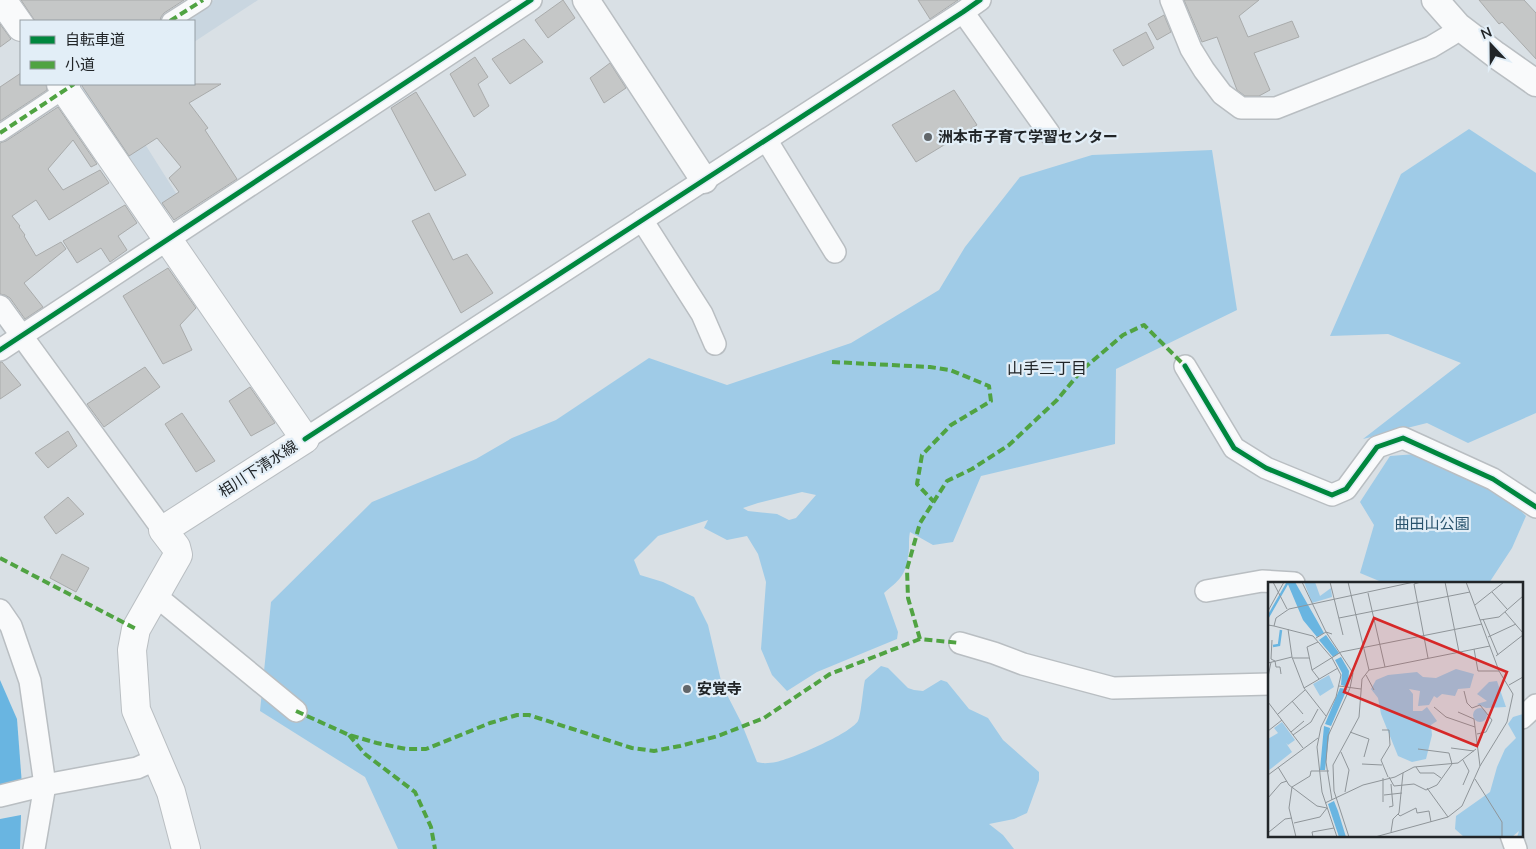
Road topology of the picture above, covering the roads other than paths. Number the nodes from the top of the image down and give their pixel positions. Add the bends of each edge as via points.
1 (2, 0) edge
2 (203, 0) edge
3 (531, 0) edge
4 (586, 0) edge
5 (980, 0) edge
6 (1171, 0) edge
7 (1435, 0) edge
8 (963, 12) junction
9 (172, 20) edge
10 (20, 26) edge
11 (1458, 26) junction
12 (1536, 83) edge
13 (67, 86) edge
14 (0, 133) edge
15 (1049, 133) dead end
16 (767, 141) junction
17 (704, 180) junction
18 (642, 220) junction
19 (168, 239) junction
20 (835, 252) dead end
21 (0, 306) edge
22 (21, 336) junction
23 (715, 344) dead end
24 (0, 350) edge
25 (1185, 366) dead end
26 (306, 439) junction
27 (1536, 507) edge
28 (163, 530) junction
29 (1278, 582) edge
30 (1206, 591) dead end
31 (156, 596) junction
32 (0, 610) edge
33 (960, 643) dead end
34 (1268, 684) edge
35 (1536, 705) edge
36 (296, 711) dead end
37 (1524, 716) edge
38 (157, 759) junction
39 (45, 785) junction
40 (0, 796) edge
41 (1511, 836) edge
42 (34, 849) edge
43 (186, 849) edge
44 (1516, 849) edge

1 - 10 main road
2 - 9 street
3 - 19 street
4 - 17 street
5 - 8 street
6 - 11 street via 1190,49 1222,94 1241,108 1276,108 1431,47 1451,35
7 - 11 street
8 - 15 street
8 - 16 street
11 - 12 street
13 - 14 street
13 - 19 main road, 相川下清水線
16 - 17 street
16 - 20 street
17 - 18 street
18 - 23 street via 702,314
18 - 26 street
19 - 22 street
19 - 26 main road, 相川下清水線
21 - 22 street
22 - 24 street
22 - 28 street
25 - 27 street via 1234,448 1266,468 1332,495 1346,489 1377,447 1403,438 1493,479
26 - 28 main road, 相川下清水線
28 - 31 main road via 178,555
29 - 30 street via 1262,581
31 - 36 street
31 - 38 main road via 136,629 132,650 136,710
32 - 39 street via 11,626 30,681
33 - 34 street via 1113,688
35 - 37 street
38 - 39 street via 137,768
38 - 43 main road via 171,792
39 - 40 street
39 - 42 street
41 - 44 street

